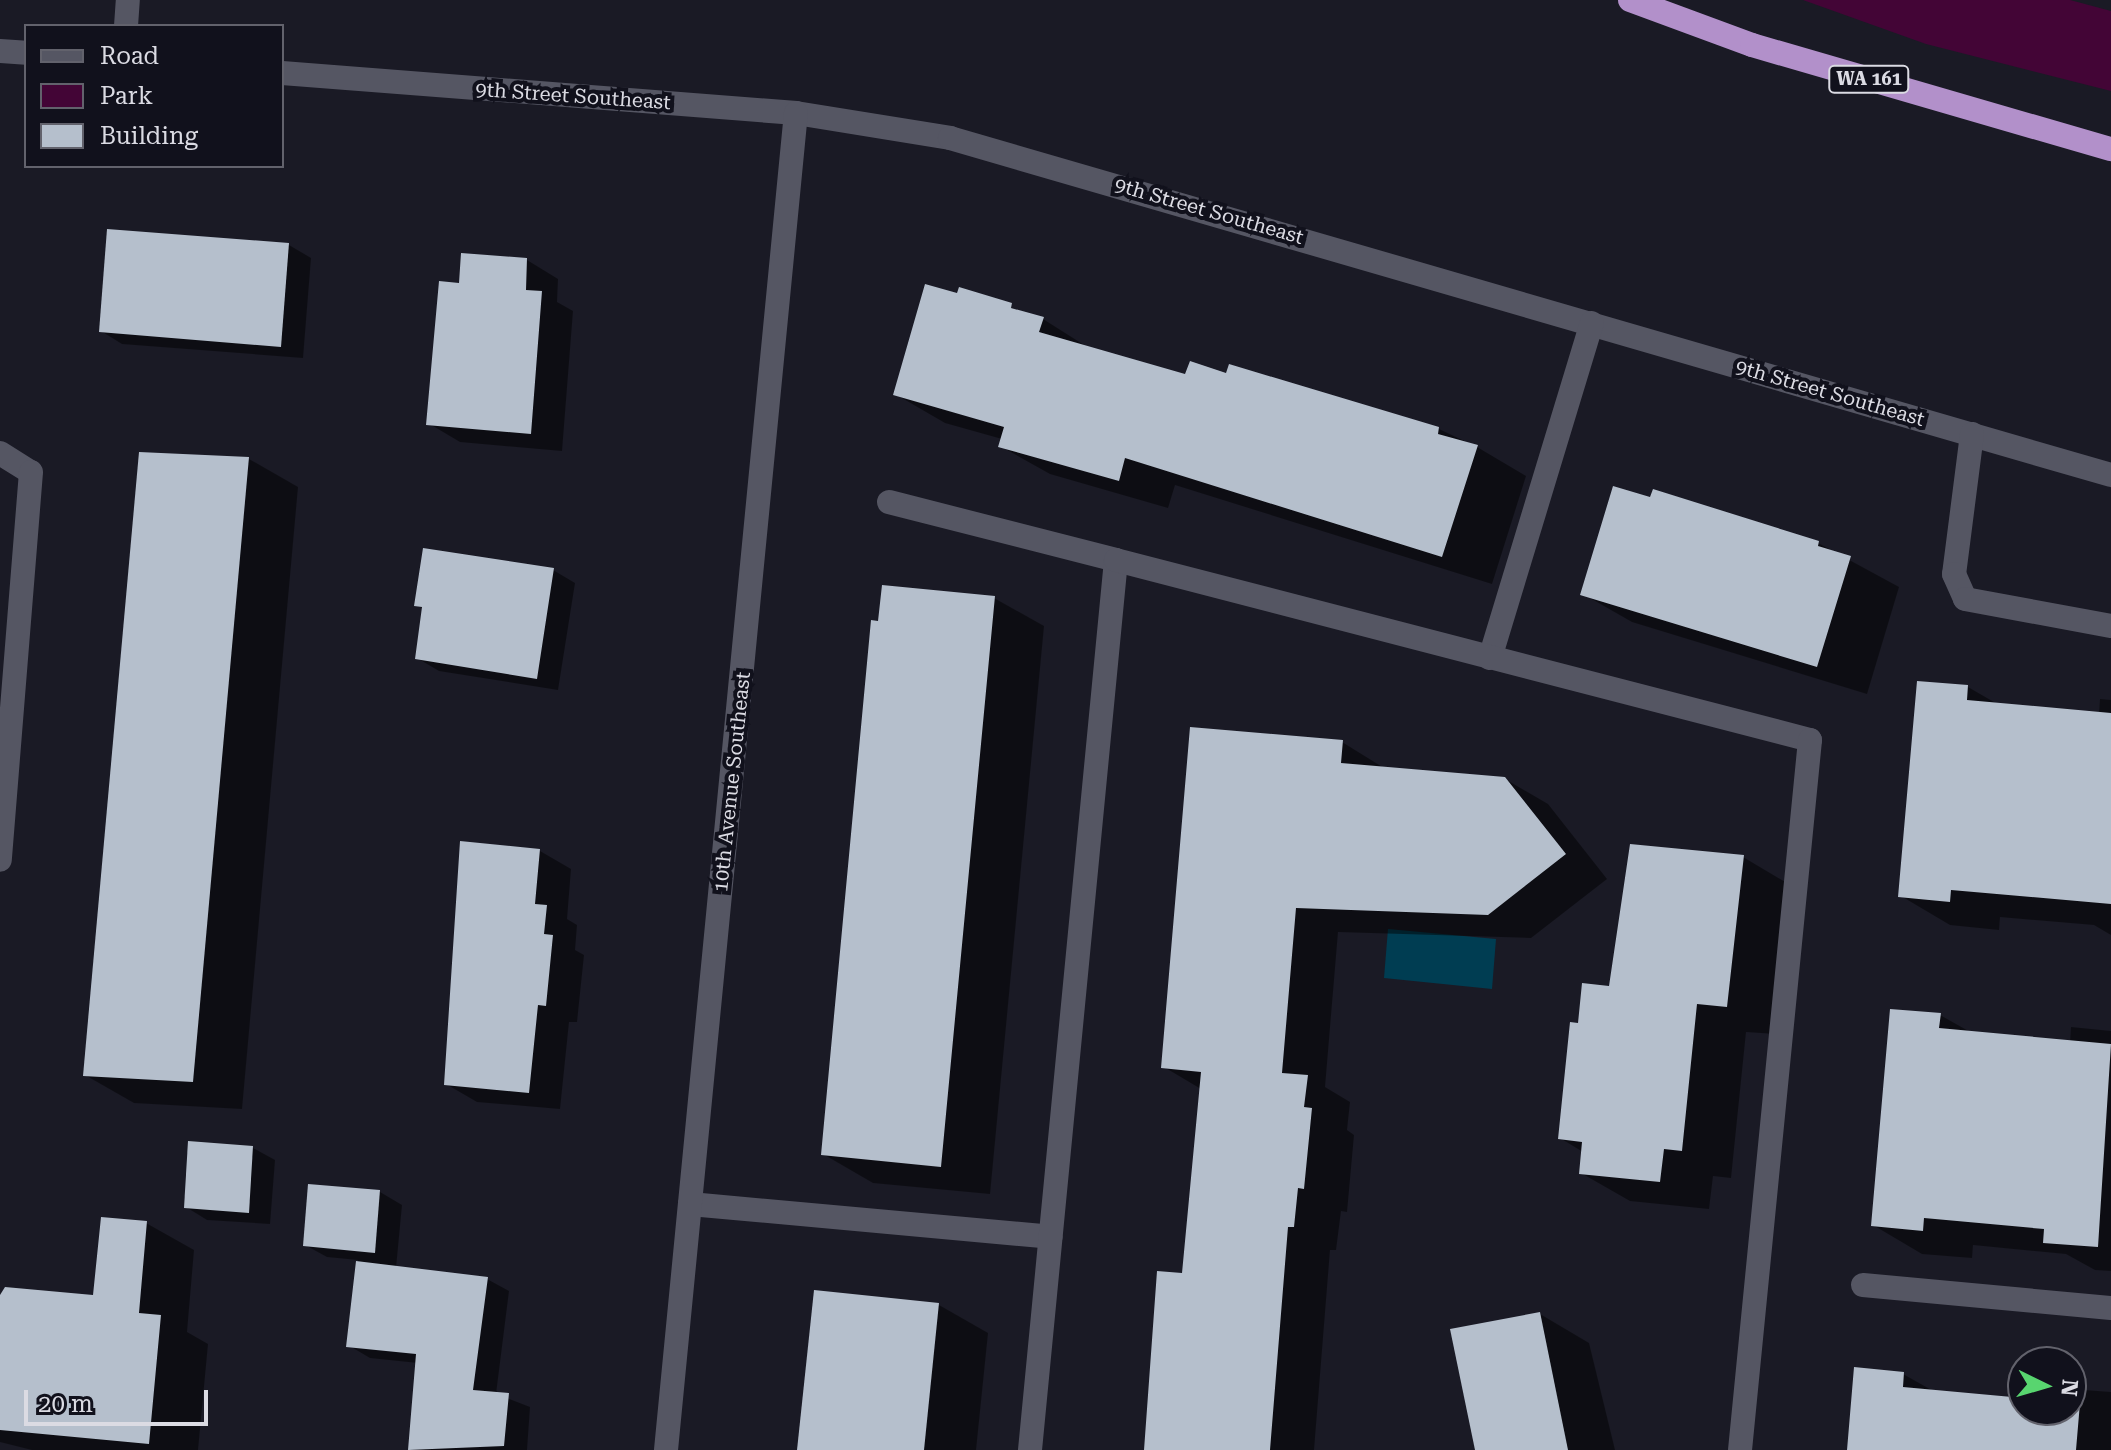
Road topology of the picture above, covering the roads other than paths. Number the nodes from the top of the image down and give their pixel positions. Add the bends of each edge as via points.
1 (128, 0) edge
2 (1630, 0) edge
3 (126, 24) edge
4 (0, 51) edge
5 (24, 53) edge
6 (284, 73) edge
7 (796, 113) junction
8 (2111, 149) edge
9 (1592, 323) junction
10 (1972, 434) junction
11 (0, 453) edge
12 (2111, 475) edge
13 (889, 502) dead end
14 (1116, 560) junction
15 (2111, 626) edge
16 (1490, 658) junction
17 (0, 860) edge
18 (690, 1204) junction
19 (1050, 1237) junction
20 (1863, 1285) dead end
21 (2111, 1308) edge
22 (666, 1450) edge
23 (1030, 1450) edge
24 (1740, 1450) edge

1 - 3 street
2 - 8 highway, WA 161 via 1752,45
4 - 5 street
6 - 7 street, 9th Street Southeast
7 - 9 street, 9th Street Southeast via 950,138
7 - 18 street, 10th Avenue Southeast
9 - 10 street, 9th Street Southeast
9 - 16 street
10 - 12 street, 9th Street Southeast
10 - 15 street via 1954,574 1965,599
11 - 17 street via 31,472
13 - 14 street
14 - 16 street
14 - 19 street
16 - 24 street via 1810,740
18 - 19 street
18 - 22 street, 10th Avenue Southeast
19 - 23 street
20 - 21 street

